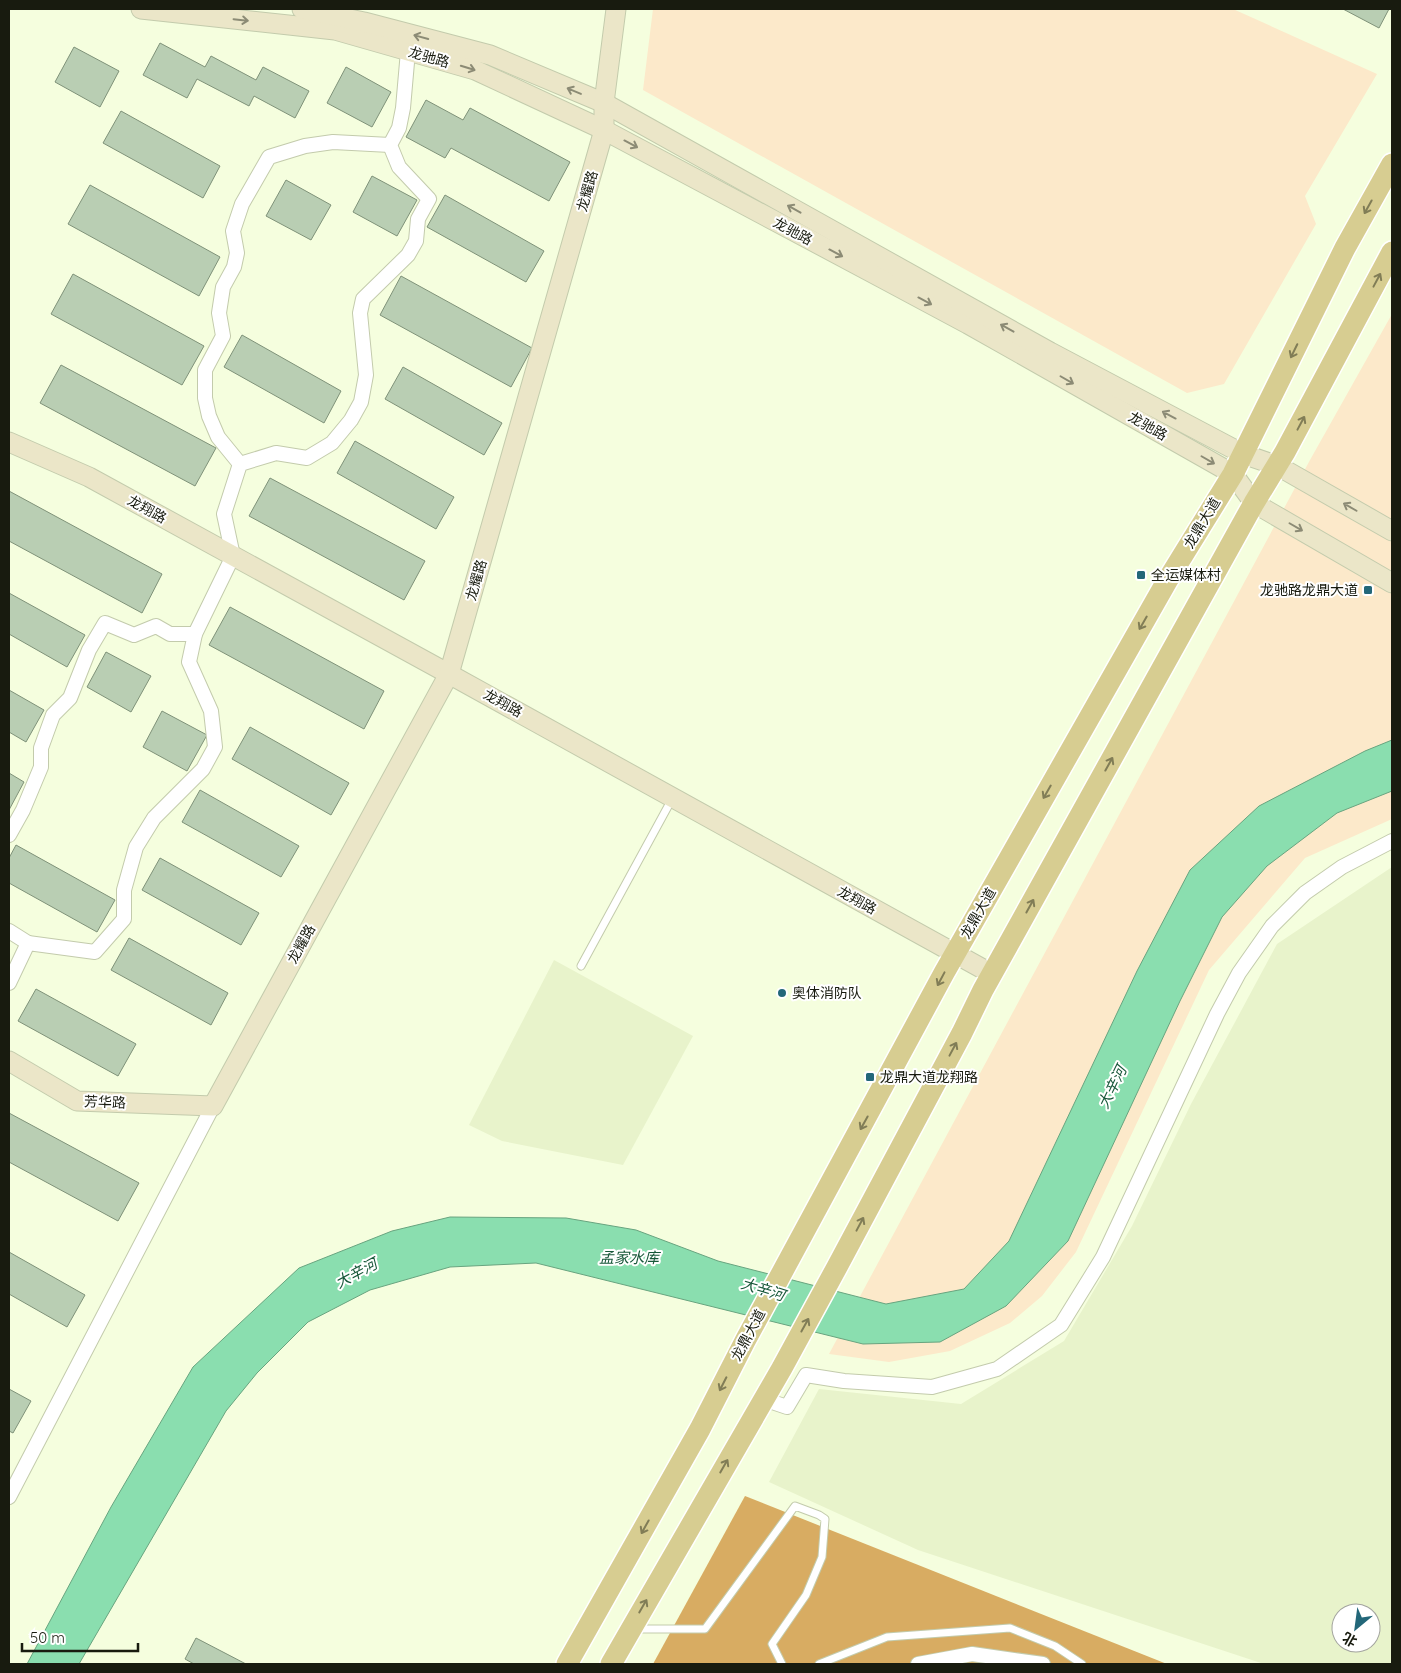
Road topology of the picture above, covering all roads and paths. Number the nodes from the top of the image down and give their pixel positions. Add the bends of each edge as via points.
1 (141, 9) edge
2 (302, 9) edge
3 (616, 9) edge
4 (408, 51) junction
5 (604, 103) junction
6 (604, 130) junction
7 (390, 145) junction
8 (1392, 164) edge
9 (1392, 252) edge
10 (9, 442) edge
11 (1243, 454) junction
12 (240, 464) junction
13 (1278, 466) junction
14 (1233, 474) junction
15 (1254, 502) junction
16 (1392, 531) edge
17 (233, 556) junction
18 (1392, 583) edge
19 (195, 634) junction
20 (449, 674) junction
21 (672, 798) junction
22 (9, 835) edge
23 (1392, 841) edge
24 (9, 932) edge
25 (28, 943) junction
26 (955, 954) junction
27 (581, 966) dead end
28 (992, 974) junction
29 (9, 983) edge
30 (9, 1061) edge
31 (212, 1106) junction
32 (763, 1399) junction
33 (9, 1497) edge
34 (630, 1629) junction
35 (567, 1664) edge
36 (611, 1664) edge
37 (782, 1664) edge
38 (819, 1664) edge
39 (918, 1664) edge
40 (1043, 1664) edge
41 (1082, 1664) edge

1 -> 4 main road, 龙驰路 via 335,30
5 -> 2 main road, 龙驰路 via 490,55
3 - 5 main road, 龙耀路
4 -> 6 main road, 龙驰路 via 475,70
4 - 7 street via 402,115
5 - 6 main road, 龙耀路
11 -> 5 main road, 龙驰路 via 1050,352
6 -> 14 main road, 龙驰路 via 968,324
6 - 20 main road, 龙耀路
7 - 12 street via 399,167 429,199 418,219 416,241 408,255 362,299 360,313 366,375 361,402 332,443 306,458 276,453
7 - 12 street via 333,142 305,146 270,157 242,204 233,231 237,253 234,267 223,287 219,313 223,336 204,370 209,416 218,437
8 -> 11 main road, 龙鼎大道 via 1345,248
13 -> 9 main road
10 - 17 main road, 龙翔路 via 89,477
11 - 13 main road, 龙驰路
11 - 14 main road, 龙鼎大道
12 - 17 street via 224,514
13 - 15 main road
16 -> 13 main road, 龙驰路
14 - 15 main road, 龙驰路
14 -> 26 main road, 龙鼎大道 via 1167,581
15 -> 18 main road, 龙驰路
28 -> 15 main road
17 - 19 street
17 - 20 main road, 龙翔路
19 - 22 street via 170,634 156,626 134,635 105,623 89,650 70,698 52,715 41,748 41,767 24,810
19 - 25 street via 189,662 211,711 215,747 203,769 154,818 136,847 124,890 124,919 96,952
20 - 21 main road, 龙翔路
20 - 31 main road, 龙耀路
21 - 26 main road, 龙翔路
21 - 27 lane
23 - 32 street via 1342,868 1306,893 1272,926 1239,973 1103,1257 1061,1325 996,1369 932,1387 844,1382 806,1375 787,1407
24 - 25 street
25 - 29 street
26 - 28 main road, 龙翔路
26 -> 35 main road, 龙鼎大道 via 700,1429
32 -> 28 main road via 837,1267
30 - 31 main road, 芳华路 via 78,1101
31 - 33 street
34 -> 32 main road
34 - 36 main road
34 - 37 lane via 705,1629 796,1506 825,1519 822,1557 806,1595 772,1644
38 - 41 lane via 887,1637 1010,1628 1055,1646
39 - 40 street via 972,1654

